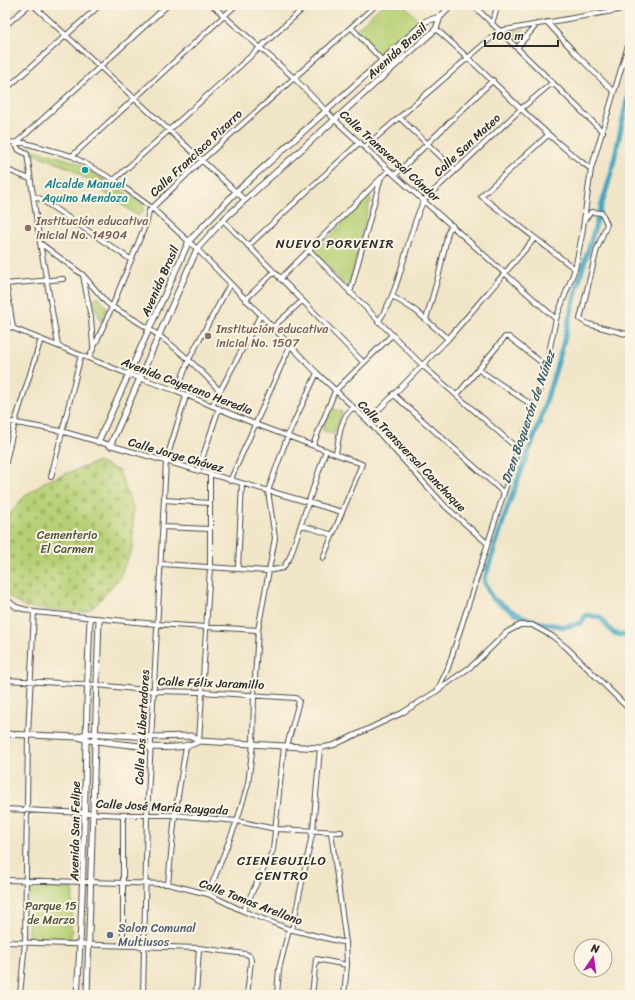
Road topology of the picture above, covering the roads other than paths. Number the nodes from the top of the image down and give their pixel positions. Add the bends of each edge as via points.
1 (29, 5) edge
2 (33, 5) edge
3 (100, 5) edge
4 (168, 5) edge
5 (212, 5) edge
6 (236, 5) edge
7 (307, 5) edge
8 (376, 5) edge
9 (452, 5) edge
10 (473, 5) edge
11 (498, 5) edge
12 (630, 8) edge
13 (224, 15) junction
14 (440, 17) junction
15 (546, 22) junction
16 (492, 23) junction
17 (536, 24) junction
18 (5, 26) edge
19 (351, 27) junction
20 (436, 29) junction
21 (499, 31) junction
22 (68, 35) junction
23 (630, 39) edge
24 (259, 48) junction
25 (517, 48) junction
26 (469, 57) junction
27 (382, 61) junction
28 (99, 66) junction
29 (390, 70) junction
30 (293, 77) junction
31 (492, 80) junction
32 (552, 83) junction
33 (5, 90) edge
34 (614, 92) junction
35 (134, 97) junction
36 (522, 108) junction
37 (327, 112) junction
38 (398, 118) junction
39 (335, 120) junction
40 (169, 129) junction
41 (603, 132) junction
42 (548, 135) junction
43 (5, 142) edge
44 (360, 142) junction
45 (15, 144) junction
46 (426, 145) junction
47 (365, 147) junction
48 (72, 156) junction
49 (202, 160) junction
50 (5, 169) edge
51 (591, 169) junction
52 (390, 170) junction
53 (455, 170) junction
54 (395, 175) junction
55 (30, 179) junction
56 (114, 180) junction
57 (380, 180) junction
58 (236, 192) junction
59 (33, 196) junction
60 (245, 200) junction
61 (424, 200) junction
62 (152, 208) junction
63 (223, 220) junction
64 (584, 222) junction
65 (452, 225) junction
66 (535, 238) junction
67 (189, 242) junction
68 (40, 243) junction
69 (248, 246) junction
70 (197, 249) junction
71 (310, 251) junction
72 (130, 259) junction
73 (575, 269) junction
74 (274, 272) junction
75 (84, 274) junction
76 (503, 274) junction
77 (63, 279) dead end
78 (280, 279) junction
79 (46, 280) junction
80 (6, 283) edge
81 (230, 284) junction
82 (350, 292) junction
83 (392, 296) junction
84 (245, 300) junction
85 (302, 301) junction
86 (112, 307) junction
87 (260, 316) junction
88 (426, 319) junction
89 (556, 319) junction
90 (378, 322) junction
91 (5, 325) edge
92 (13, 328) junction
93 (150, 328) junction
94 (272, 328) junction
95 (160, 335) junction
96 (392, 335) junction
97 (630, 335) edge
98 (448, 338) junction
99 (41, 339) junction
100 (58, 345) junction
101 (290, 346) junction
102 (93, 347) junction
103 (81, 355) junction
104 (89, 358) junction
105 (189, 359) junction
106 (364, 362) junction
107 (422, 365) junction
108 (546, 366) junction
109 (479, 370) junction
110 (317, 373) junction
111 (128, 374) junction
112 (141, 379) junction
113 (219, 390) junction
114 (177, 391) junction
115 (335, 391) junction
116 (393, 394) junction
117 (457, 395) junction
118 (186, 396) junction
119 (212, 406) junction
120 (535, 407) junction
121 (218, 408) junction
122 (353, 408) junction
123 (5, 421) edge
124 (368, 421) junction
125 (15, 422) junction
126 (255, 424) junction
127 (61, 431) junction
128 (288, 435) junction
129 (98, 442) junction
130 (313, 445) junction
131 (110, 446) junction
132 (518, 449) junction
133 (326, 450) junction
134 (336, 453) junction
135 (166, 461) junction
136 (5, 466) edge
137 (198, 471) junction
138 (210, 475) junction
139 (51, 477) dead end
140 (230, 480) junction
141 (242, 484) junction
142 (268, 491) junction
143 (504, 493) junction
144 (164, 500) junction
145 (308, 502) junction
146 (210, 503) junction
147 (342, 512) junction
148 (301, 525) junction
149 (163, 527) junction
150 (209, 529) junction
151 (332, 535) junction
152 (487, 543) junction
153 (323, 558) dead end
154 (162, 564) junction
155 (210, 567) junction
156 (238, 568) junction
157 (267, 571) junction
158 (5, 598) edge
159 (34, 612) junction
160 (90, 618) junction
161 (99, 619) junction
162 (156, 624) junction
163 (206, 628) junction
164 (258, 630) junction
165 (5, 680) edge
166 (30, 682) junction
167 (87, 685) junction
168 (97, 686) junction
169 (437, 691) junction
170 (154, 692) junction
171 (201, 692) junction
172 (254, 694) junction
173 (630, 710) edge
174 (87, 733) junction
175 (96, 733) junction
176 (5, 734) edge
177 (28, 735) junction
178 (78, 737) junction
179 (151, 737) junction
180 (87, 740) junction
181 (96, 741) junction
182 (200, 741) junction
183 (253, 744) junction
184 (151, 746) junction
185 (186, 746) junction
186 (286, 746) junction
187 (320, 748) junction
188 (5, 808) edge
189 (27, 809) junction
190 (85, 813) junction
191 (93, 813) junction
192 (123, 815) junction
193 (175, 815) junction
194 (147, 816) junction
195 (237, 821) junction
196 (276, 829) junction
197 (314, 830) junction
198 (331, 832) junction
199 (341, 832) dead end
200 (5, 880) edge
201 (27, 881) junction
202 (84, 881) junction
203 (91, 882) junction
204 (122, 883) junction
205 (146, 884) junction
206 (168, 884) junction
207 (208, 894) junction
208 (243, 911) junction
209 (290, 930) junction
210 (5, 942) edge
211 (25, 942) junction
212 (346, 943) junction
213 (81, 944) junction
214 (89, 945) junction
215 (122, 946) junction
216 (145, 947) junction
217 (199, 948) junction
218 (347, 965) junction
219 (20, 995) edge
220 (77, 995) edge
221 (87, 995) edge
222 (143, 995) edge
223 (196, 995) edge
224 (247, 995) edge
225 (277, 995) edge
226 (312, 995) edge
227 (344, 995) edge

1 - 18 street
2 - 22 street
3 - 22 street
4 - 28 street
5 - 13 street, Calle Transversal Cóndor
6 - 13 street
7 - 24 street
8 - 19 street, Calle Francisco Pizarro
9 - 14 street
10 - 16 street
11 - 16 street
12 - 15 street
13 - 24 street, Calle Transversal Cóndor
13 - 35 street
14 - 20 street, Avenida Brasil
14 - 27 street, Avenida Brasil via 426,21
15 - 17 street
15 - 34 street
16 - 21 street
17 - 21 street
17 - 25 street
19 - 27 street
19 - 30 street, Calle Francisco Pizarro
20 - 26 street
20 - 29 street, Avenida Brasil
21 - 25 street
21 - 26 street
22 - 28 street
22 - 33 street
23 - 34 street
24 - 30 street, Calle Transversal Cóndor
24 - 40 street
25 - 32 street
26 - 31 street
26 - 38 street
27 - 29 street
27 - 37 street, Avenida Brasil
28 - 35 street
28 - 45 street
29 - 39 street, Avenida Brasil
30 - 37 street, Calle Transversal Cóndor
30 - 49 street, Calle Francisco Pizarro
31 - 36 street
31 - 46 street
32 - 36 street, Calle San Mateo
32 - 41 street
34 - 41 street
35 - 40 street
35 - 48 street
36 - 42 street
36 - 53 street, Calle San Mateo
37 - 39 street, Calle Transversal Cóndor
37 - 58 street, Avenida Brasil
38 - 46 street
38 - 47 street
39 - 44 street, Calle Transversal Cóndor
39 - 60 street, Avenida Brasil
40 - 49 street
40 - 56 street
41 - 51 street
42 - 51 street
42 - 66 street via 481,196
43 - 45 street, Calle Transversal Canchaque
44 - 47 street, Calle Transversal Cóndor
44 - 69 street
45 - 48 street, Calle Transversal Canchaque via 25,143
45 - 55 street via 19,150 27,154
46 - 53 street
46 - 54 street
47 - 52 street, Calle Transversal Cóndor
48 - 56 street, Calle Transversal Canchaque
49 - 58 street
49 - 62 street, Calle Francisco Pizarro
50 - 55 street
51 - 64 street
52 - 54 street, Calle Transversal Cóndor
52 - 57 street
53 - 61 street, Calle San Mateo
54 - 61 street, Calle Transversal Cóndor
55 - 59 street
56 - 62 street, Calle Transversal Canchaque
57 - 71 street
57 - 82 street
58 - 60 street
58 - 67 street, Avenida Brasil
59 - 68 street
59 - 72 street
60 - 63 street, Avenida Brasil
61 - 65 street, Calle Transversal Cóndor
61 - 83 street, Calle San Mateo via 416,216
62 - 67 street, Calle Transversal Canchaque
62 - 72 street, Calle Francisco Pizarro via 148,211 147,221
63 - 69 street
63 - 70 street, Avenida Brasil
64 - 73 street
64 - 97 street via 588,214 595,211 602,212 607,224 580,319 588,324
65 - 76 street, Calle Transversal Cóndor
65 - 88 street
66 - 73 street
66 - 76 street
67 - 70 street, Calle Transversal Canchaque
67 - 93 street, Avenida Brasil
68 - 75 street
68 - 79 street
69 - 74 street
70 - 81 street, Calle Transversal Canchaque
70 - 95 street, Avenida Brasil
71 - 78 street
71 - 82 street
72 - 86 street, Calle Francisco Pizarro
73 - 89 street
74 - 78 street
74 - 84 street
75 - 86 street
75 - 102 street
76 - 89 street, Calle Transversal Cóndor
76 - 98 street
77 - 79 street
78 - 85 street
79 - 80 street
79 - 100 street
80 - 92 street
81 - 84 street, Calle Transversal Canchaque
81 - 105 street
82 - 90 street
83 - 88 street
83 - 90 street, Calle San Mateo
84 - 87 street, Calle Transversal Canchaque
85 - 94 street
85 - 106 street
86 - 93 street
86 - 102 street, Calle Francisco Pizarro
87 - 94 street, Calle Transversal Canchaque
87 - 113 street
88 - 98 street
89 - 108 street
90 - 96 street
91 - 92 street, Avenida Cayetano Heredia
92 - 99 street, Avenida Cayetano Heredia
93 - 95 street
93 - 111 street, Avenida Brasil
94 - 101 street, Calle Transversal Canchaque
95 - 105 street
95 - 112 street, Avenida Brasil
96 - 106 street
96 - 107 street
98 - 107 street
99 - 100 street, Avenida Cayetano Heredia
99 - 125 street
100 - 103 street, Avenida Cayetano Heredia
101 - 110 street, Calle Transversal Canchaque
101 - 126 street
102 - 104 street, Calle Francisco Pizarro
103 - 104 street, Avenida Cayetano Heredia
103 - 127 street
104 - 111 street, Avenida Cayetano Heredia
105 - 113 street
105 - 114 street
106 - 115 street
107 - 116 street
107 - 117 street
108 - 109 street via 507,336
108 - 120 street
109 - 117 street
109 - 120 street
110 - 115 street, Calle Transversal Canchaque
110 - 128 street
111 - 112 street, Avenida Cayetano Heredia
111 - 129 street, Avenida Brasil
112 - 114 street, Avenida Cayetano Heredia
112 - 131 street, Avenida Brasil
113 - 119 street
114 - 118 street, Avenida Cayetano Heredia
115 - 122 street, Calle Transversal Canchaque
115 - 130 street
116 - 124 street
116 - 143 street
117 - 132 street
118 - 119 street, Avenida Cayetano Heredia
118 - 135 street, Calle Los Libertadores
119 - 121 street, Avenida Cayetano Heredia
120 - 132 street
121 - 126 street, Avenida Cayetano Heredia
121 - 137 street
122 - 124 street, Calle Transversal Canchaque
122 - 134 street via 345,417
123 - 125 street, Calle Jorge Chávez
124 - 152 street, Calle Transversal Canchaque via 446,507
125 - 127 street, Calle Jorge Chávez
125 - 136 street
126 - 128 street, Avenida Cayetano Heredia
126 - 140 street
127 - 129 street, Calle Jorge Chávez
127 - 139 street
128 - 130 street, Avenida Cayetano Heredia
128 - 142 street
129 - 131 street, Calle Jorge Chávez
130 - 133 street, Avenida Cayetano Heredia
131 - 135 street, Calle Jorge Chávez
132 - 143 street
133 - 134 street, Avenida Cayetano Heredia
133 - 145 street
134 - 147 street, Avenida Cayetano Heredia via 362,464
135 - 137 street, Calle Jorge Chávez
135 - 144 street, Calle Los Libertadores
137 - 138 street, Calle Jorge Chávez
138 - 140 street, Calle Jorge Chávez
138 - 146 street
140 - 141 street, Calle Jorge Chávez
141 - 142 street, Calle Jorge Chávez
141 - 156 street
142 - 145 street, Calle Jorge Chávez
142 - 157 street via 275,538
143 - 152 street
144 - 146 street
144 - 149 street, Calle Los Libertadores
145 - 147 street, Calle Jorge Chávez
145 - 148 street
146 - 150 street
147 - 151 street
148 - 151 street
148 - 157 street via 286,565 280,570
149 - 150 street
149 - 154 street, Calle Los Libertadores
150 - 155 street
151 - 153 street
152 - 169 street via 457,641
154 - 155 street
154 - 162 street, Calle Los Libertadores
155 - 156 street
155 - 163 street
156 - 157 street
157 - 164 street
158 - 159 street via 16,607
159 - 160 street
159 - 166 street
160 - 161 street
160 - 167 street, Avenida San Felipe
161 - 162 street
161 - 168 street, Avenida San Felipe
162 - 163 street
162 - 170 street, Calle Los Libertadores
163 - 164 street
163 - 171 street
164 - 172 street
165 - 166 street, Calle Félix Jaramillo
166 - 167 street, Calle Félix Jaramillo
166 - 177 street
167 - 168 street, Calle Félix Jaramillo
167 - 174 street, Avenida San Felipe
168 - 170 street, Calle Félix Jaramillo
168 - 175 street, Avenida San Felipe
169 - 173 street via 473,665 507,632 520,625 532,625 567,648
169 - 187 street via 402,714 334,745
170 - 171 street, Calle Félix Jaramillo
170 - 179 street, Calle Los Libertadores
171 - 172 street, Calle Félix Jaramillo
171 - 182 street
172 - 183 street
172 - 186 street, Calle Félix Jaramillo via 296,698 299,701
174 - 175 street
174 - 178 street
174 - 180 street, Avenida San Felipe
175 - 179 street
175 - 181 street, Avenida San Felipe
176 - 177 street
177 - 178 street
177 - 189 street
178 - 180 street
179 - 182 street via 192,736
179 - 184 street, Calle Los Libertadores
180 - 181 street
180 - 190 street, Avenida San Felipe
181 - 184 street
181 - 191 street, Avenida San Felipe
182 - 183 street
182 - 185 street
183 - 186 street
183 - 195 street via 248,784
184 - 185 street
184 - 194 street, Calle Los Libertadores
185 - 193 street
186 - 187 street
186 - 196 street
187 - 197 street
188 - 189 street, Calle José María Raygada
189 - 190 street, Calle José María Raygada
189 - 201 street
190 - 191 street, Calle José María Raygada
190 - 202 street, Avenida San Felipe
191 - 192 street, Calle José María Raygada
191 - 203 street, Avenida San Felipe
192 - 194 street, Calle José María Raygada
192 - 204 street
193 - 194 street, Calle José María Raygada
193 - 195 street, Calle José María Raygada
193 - 206 street
194 - 205 street, Calle Los Libertadores
195 - 196 street, Calle José María Raygada
195 - 207 street
196 - 197 street, Calle José María Raygada
196 - 208 street via 273,850
197 - 198 street, Calle José María Raygada
197 - 209 street
198 - 199 street, Calle José María Raygada
198 - 212 street
200 - 201 street, Calle Tomas Arellano
201 - 202 street, Calle Tomas Arellano
201 - 211 street
202 - 203 street, Calle Tomas Arellano
202 - 213 street, Avenida San Felipe
203 - 204 street, Calle Tomas Arellano
203 - 214 street, Avenida San Felipe
204 - 205 street, Calle Tomas Arellano
204 - 215 street
205 - 206 street, Calle Tomas Arellano
205 - 216 street, Calle Los Libertadores
206 - 207 street, Calle Tomas Arellano
207 - 208 street, Calle Tomas Arellano
208 - 209 street, Calle Tomas Arellano
209 - 212 street, Calle Tomas Arellano
209 - 225 street via 279,969
210 - 211 street
211 - 213 street
211 - 219 street
212 - 218 street
213 - 214 street
213 - 220 street, Avenida San Felipe
214 - 215 street
214 - 221 street, Avenida San Felipe
215 - 216 street
216 - 217 street
216 - 222 street, Calle Los Libertadores
217 - 223 street
217 - 224 street via 250,956
218 - 226 street via 316,959
218 - 227 street

